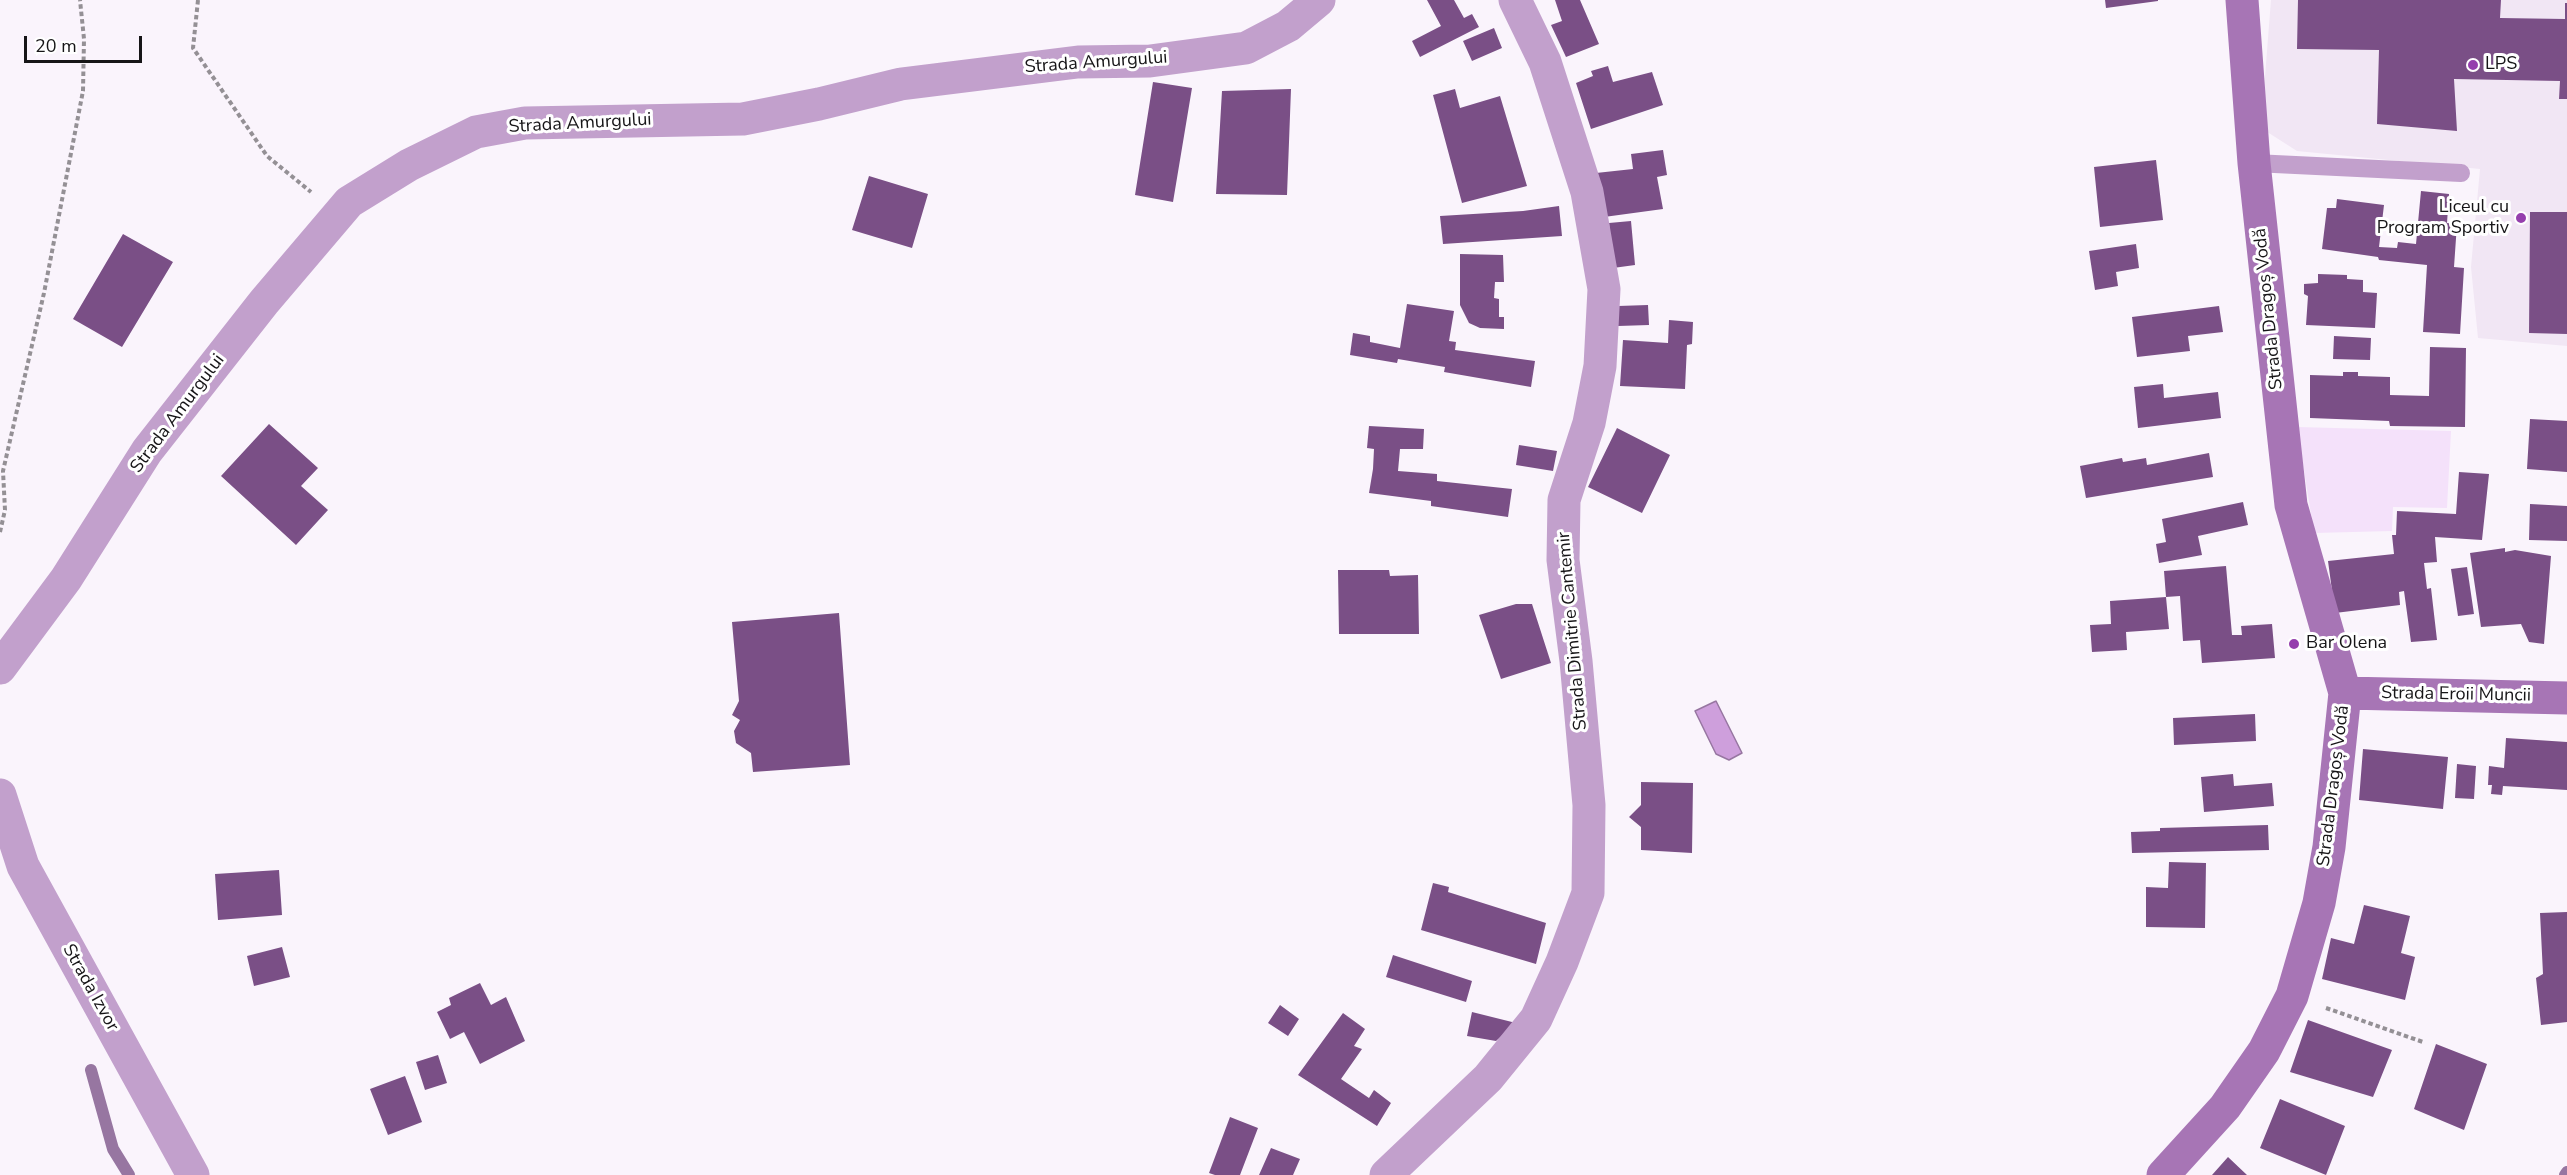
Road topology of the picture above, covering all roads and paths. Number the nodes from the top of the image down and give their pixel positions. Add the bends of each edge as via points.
1 (80, 0) edge
2 (198, 0) edge
3 (1319, 0) edge
4 (1515, 0) edge
5 (2242, 0) edge
6 (2254, 163) junction
7 (2461, 173) dead end
8 (338, 215) junction
9 (0, 532) edge
10 (0, 668) edge
11 (2345, 693) junction
12 (2567, 698) edge
13 (0, 795) edge
14 (2292, 996) junction
15 (2423, 1042) dead end
16 (193, 1175) edge
17 (1386, 1175) edge
18 (2163, 1175) edge

1 - 9 path via 84,39 82,91 45,293 3,471
2 - 8 path via 193,48 267,156
3 - 8 street, Strada Amurgului via 1288,26 1246,48 1150,61 1078,62 901,84 743,119 525,123 476,132 409,165 349,202
4 - 17 street, Strada Dimitrie Cantemir via 1545,62 1587,192 1604,289 1599,366 1589,423 1564,500 1563,560 1588,805 1588,893 1536,1019 1488,1078
5 - 6 street, Strada Dragoș Vodă
6 - 7 lane
6 - 11 street, Strada Dragoș Vodă via 2291,505
8 - 10 street, Strada Amurgului via 147,451 66,579
11 - 12 street, Strada Eroii Muncii
11 - 14 street, Strada Dragoș Vodă via 2329,847 2319,903
13 - 16 street, Strada Izvor via 23,866
14 - 15 path
14 - 18 street, Strada Dragoș Vodă via 2264,1051 2225,1107

